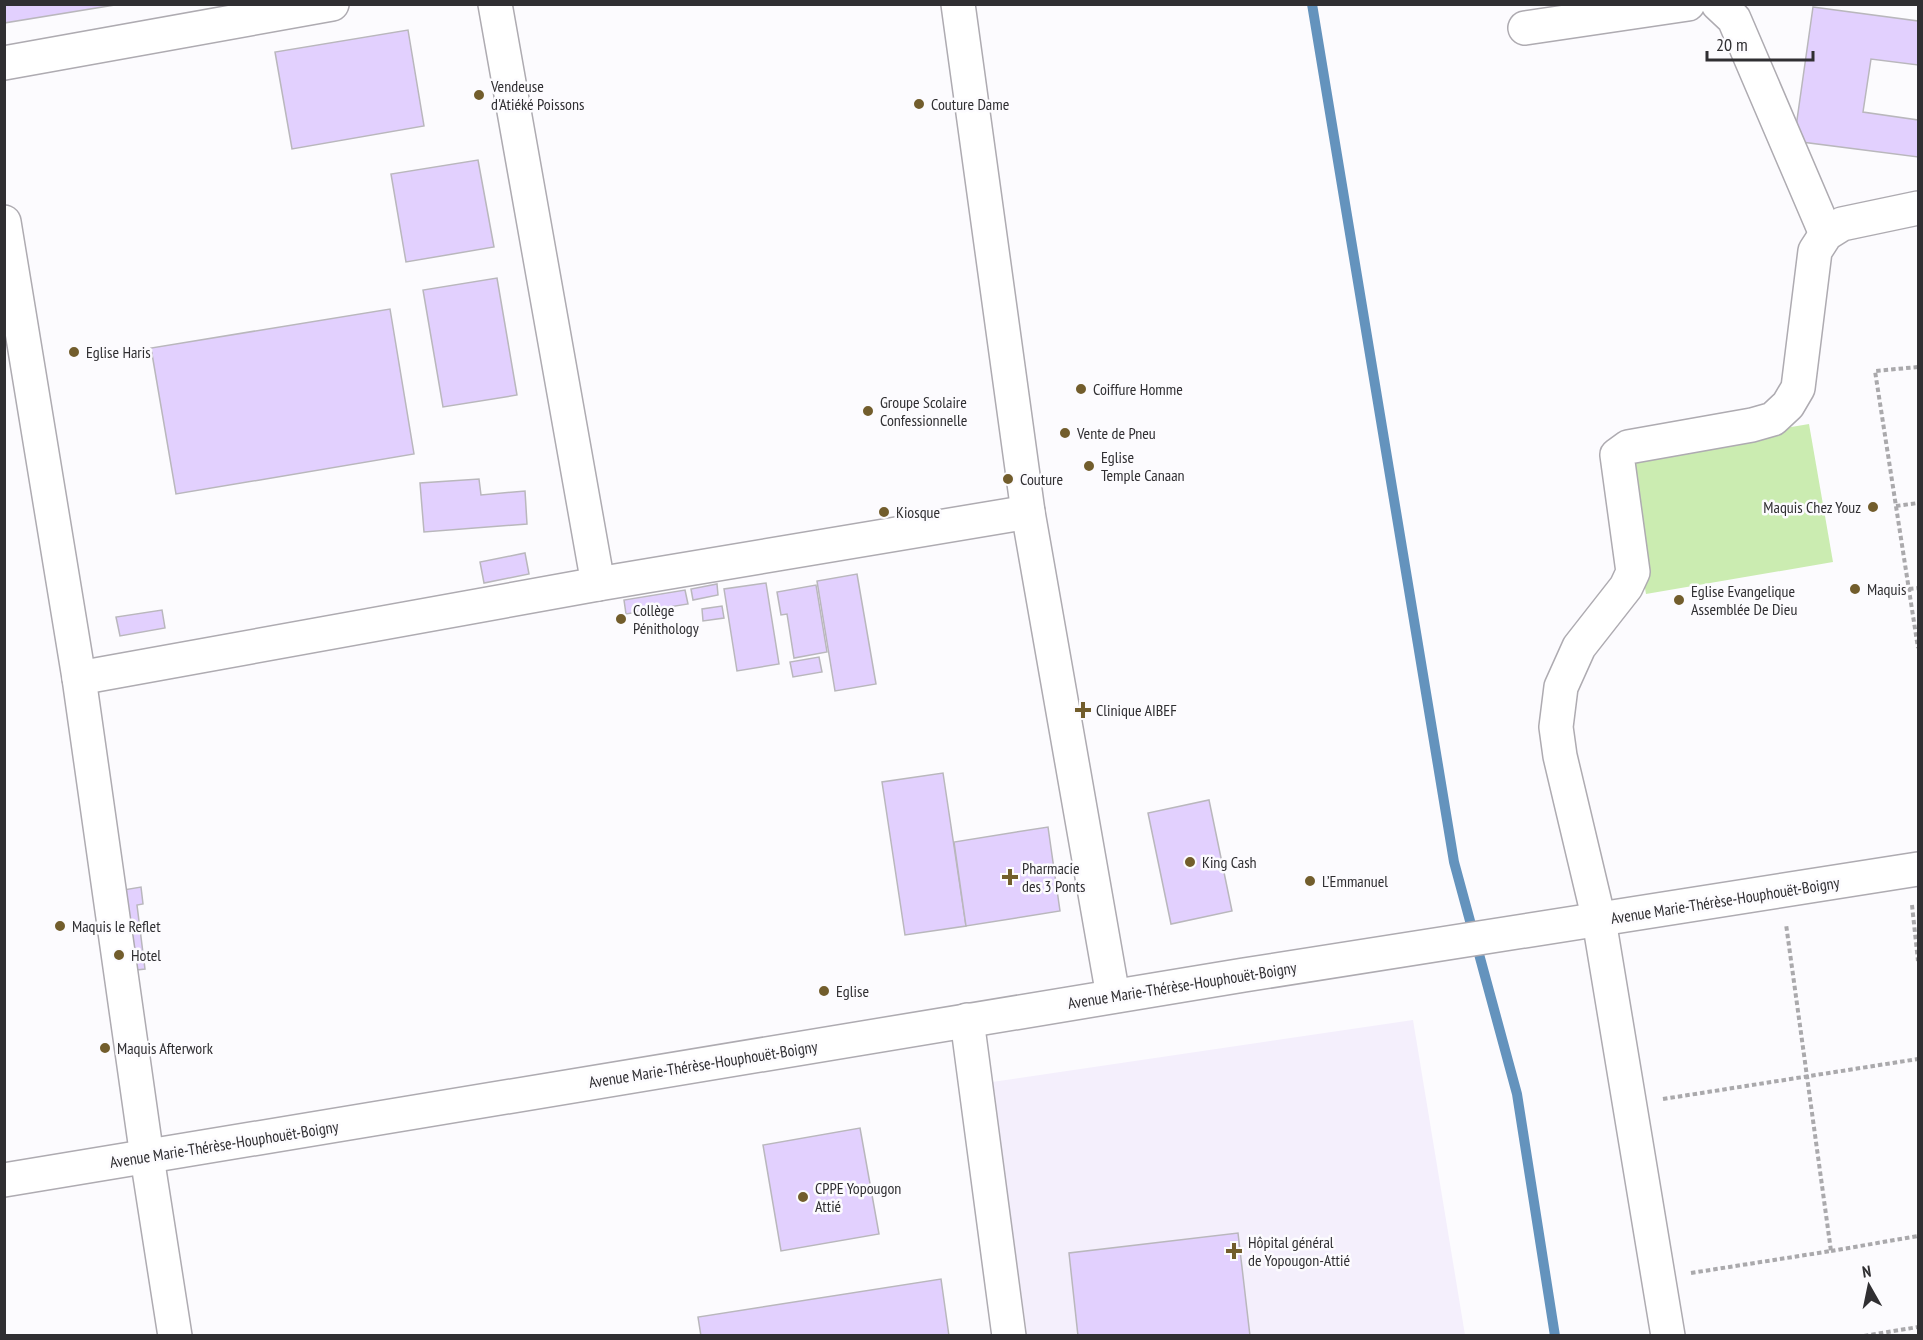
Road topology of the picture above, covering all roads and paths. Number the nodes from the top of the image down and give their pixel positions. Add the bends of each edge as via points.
1 (332, 4) edge
2 (495, 4) edge
3 (958, 4) edge
4 (1688, 4) edge
5 (1718, 4) edge
6 (1525, 28) dead end
7 (4, 63) edge
8 (1918, 208) edge
9 (4, 222) edge
10 (1826, 234) junction
11 (1918, 367) edge
12 (1918, 503) edge
13 (1896, 506) junction
14 (1028, 512) junction
15 (598, 584) junction
16 (1918, 588) edge
17 (1909, 590) junction
18 (1918, 648) edge
19 (79, 678) junction
20 (1913, 870) edge
21 (1782, 890) junction
22 (1599, 920) junction
23 (1918, 961) edge
24 (1113, 996) junction
25 (966, 1020) junction
26 (1918, 1059) edge
27 (1807, 1077) junction
28 (1629, 1105) junction
29 (147, 1157) junction
30 (4, 1180) edge
31 (1918, 1236) edge
32 (1831, 1251) junction
33 (1658, 1278) junction
34 (1918, 1327) edge
35 (175, 1335) edge
36 (1009, 1335) edge
37 (1668, 1335) edge
38 (1864, 1335) edge

1 - 7 street
2 - 15 street
3 - 14 street
4 - 6 street
5 - 10 street via 1734,19
8 - 10 street via 1842,224
9 - 19 street
10 - 22 street via 1815,251 1798,388 1788,405 1773,419 1628,447 1617,455 1632,572 1626,587 1579,646 1561,687 1556,727
11 - 13 path via 1875,371
12 - 13 path
13 - 17 path
14 - 15 street
14 - 24 street
15 - 19 street
16 - 17 path
17 - 18 path
19 - 29 street
20 - 21 street, Avenue Marie-Thérèse-Houphouët-Boigny
20 - 23 path
21 - 22 street, Avenue Marie-Thérèse-Houphouët-Boigny
21 - 27 path
22 - 24 street, Avenue Marie-Thérèse-Houphouët-Boigny
22 - 28 street
24 - 25 street, Avenue Marie-Thérèse-Houphouët-Boigny
25 - 29 street, Avenue Marie-Thérèse-Houphouët-Boigny
25 - 36 street
26 - 27 path
27 - 28 path
27 - 32 path
28 - 33 street
29 - 30 street, Avenue Marie-Thérèse-Houphouët-Boigny
29 - 35 street
31 - 32 path
32 - 33 path
33 - 37 street
34 - 38 path

